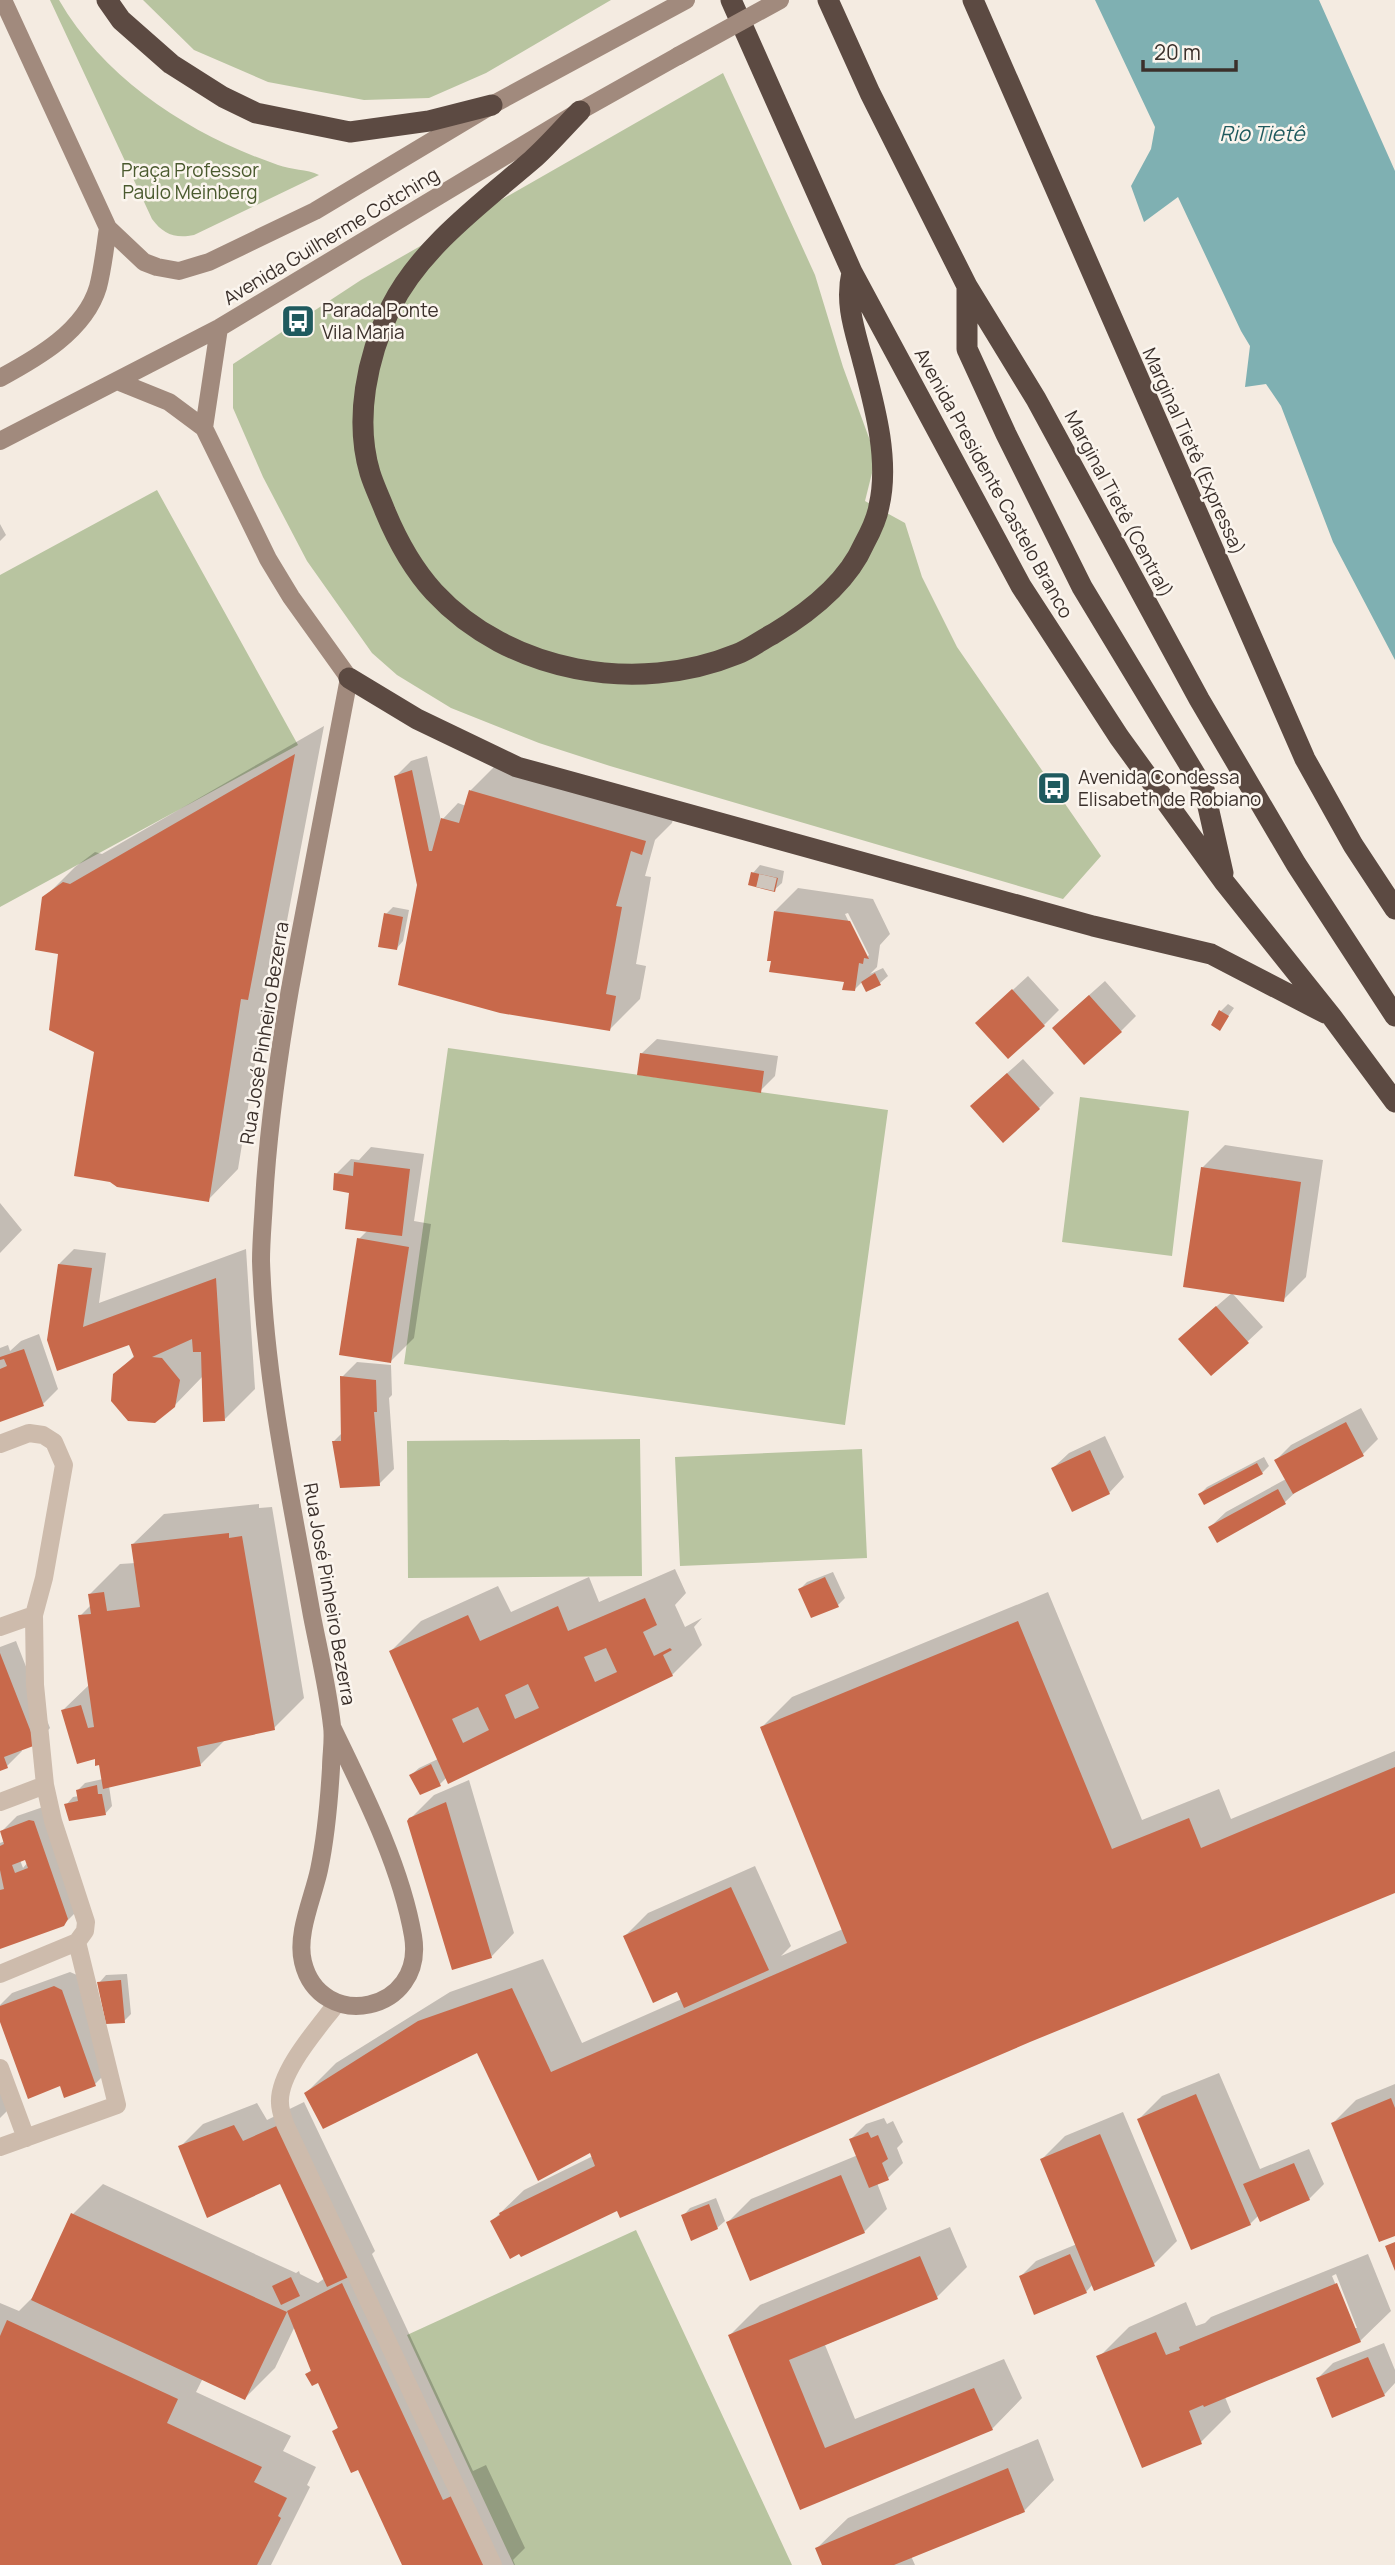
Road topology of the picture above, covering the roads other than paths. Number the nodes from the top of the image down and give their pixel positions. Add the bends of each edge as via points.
1 (3, 0) edge
2 (107, 0) edge
3 (687, 0) edge
4 (730, 0) edge
5 (780, 0) edge
6 (828, 0) edge
7 (973, 0) edge
8 (492, 105) junction
9 (580, 111) junction
10 (107, 228) junction
11 (852, 272) junction
12 (967, 286) junction
13 (219, 328) junction
14 (0, 378) edge
15 (117, 381) junction
16 (204, 428) junction
17 (0, 441) edge
18 (349, 678) junction
19 (1226, 883) junction
20 (1395, 909) edge
21 (1395, 1016) edge
22 (1332, 1017) junction
23 (1395, 1102) edge
24 (0, 1444) edge
25 (34, 1615) junction
26 (0, 1627) edge
27 (333, 1729) junction
28 (45, 1785) junction
29 (0, 1802) edge
30 (77, 1942) junction
31 (0, 1974) edge
32 (337, 2003) junction
33 (0, 2068) edge
34 (26, 2138) junction
35 (0, 2147) edge
36 (493, 2565) edge

1 - 10 street
2 - 8 highway via 121,20 171,64 256,113 350,132 429,121
3 - 8 street, Avenida Guilherme Cotching
4 - 11 highway, Avenida Presidente Castelo Branco
5 - 9 street, Avenida Guilherme Cotching, bridge
6 - 12 highway, Marginal Tietê (Central)
7 - 20 highway, Marginal Tietê (Expressa) via 1305,759
8 - 10 street, Avenida Guilherme Cotching via 316,211 209,262 179,271 157,267 144,262
9 - 11 highway via 421,263 393,304 374,350 361,421 370,472 398,541 434,591 473,627 531,657 582,670 637,676 684,671 738,654 796,620 839,582 863,548 879,507 881,483 881,446 871,391 848,307
9 - 13 street, Avenida Guilherme Cotching
10 - 14 street via 97,289 87,309 55,344
11 - 19 highway, Avenida Presidente Castelo Branco via 1021,586 1119,737
12 - 19 highway via 967,349 1082,587 1203,789
12 - 21 highway, Marginal Tietê (Central) via 1036,399 1199,699 1296,864
13 - 15 street, Avenida Guilherme Cotching
13 - 16 street
15 - 16 street via 169,402
15 - 17 street, Avenida Guilherme Cotching
16 - 18 street via 268,559
18 - 22 highway via 417,719 517,766 1093,926 1211,954
18 - 27 street, Rua José Pinheiro Bezerra via 273,1086 261,1258 272,1394
19 - 22 highway, Avenida Presidente Castelo Branco
22 - 23 highway
24 - 25 street via 29,1433 43,1434 54,1443 64,1465
25 - 26 street
25 - 28 street
27 - 32 street, Rua José Pinheiro Bezerra via 320,1867 302,1958 320,1993
27 - 32 street, Rua José Pinheiro Bezerra via 395,1872 415,1957 411,1973 383,2001 365,2007
28 - 29 street
28 - 30 street via 86,1922
30 - 31 street
30 - 34 street via 117,2105
32 - 36 street via 286,2078 279,2101 285,2124
33 - 34 street
34 - 35 street

